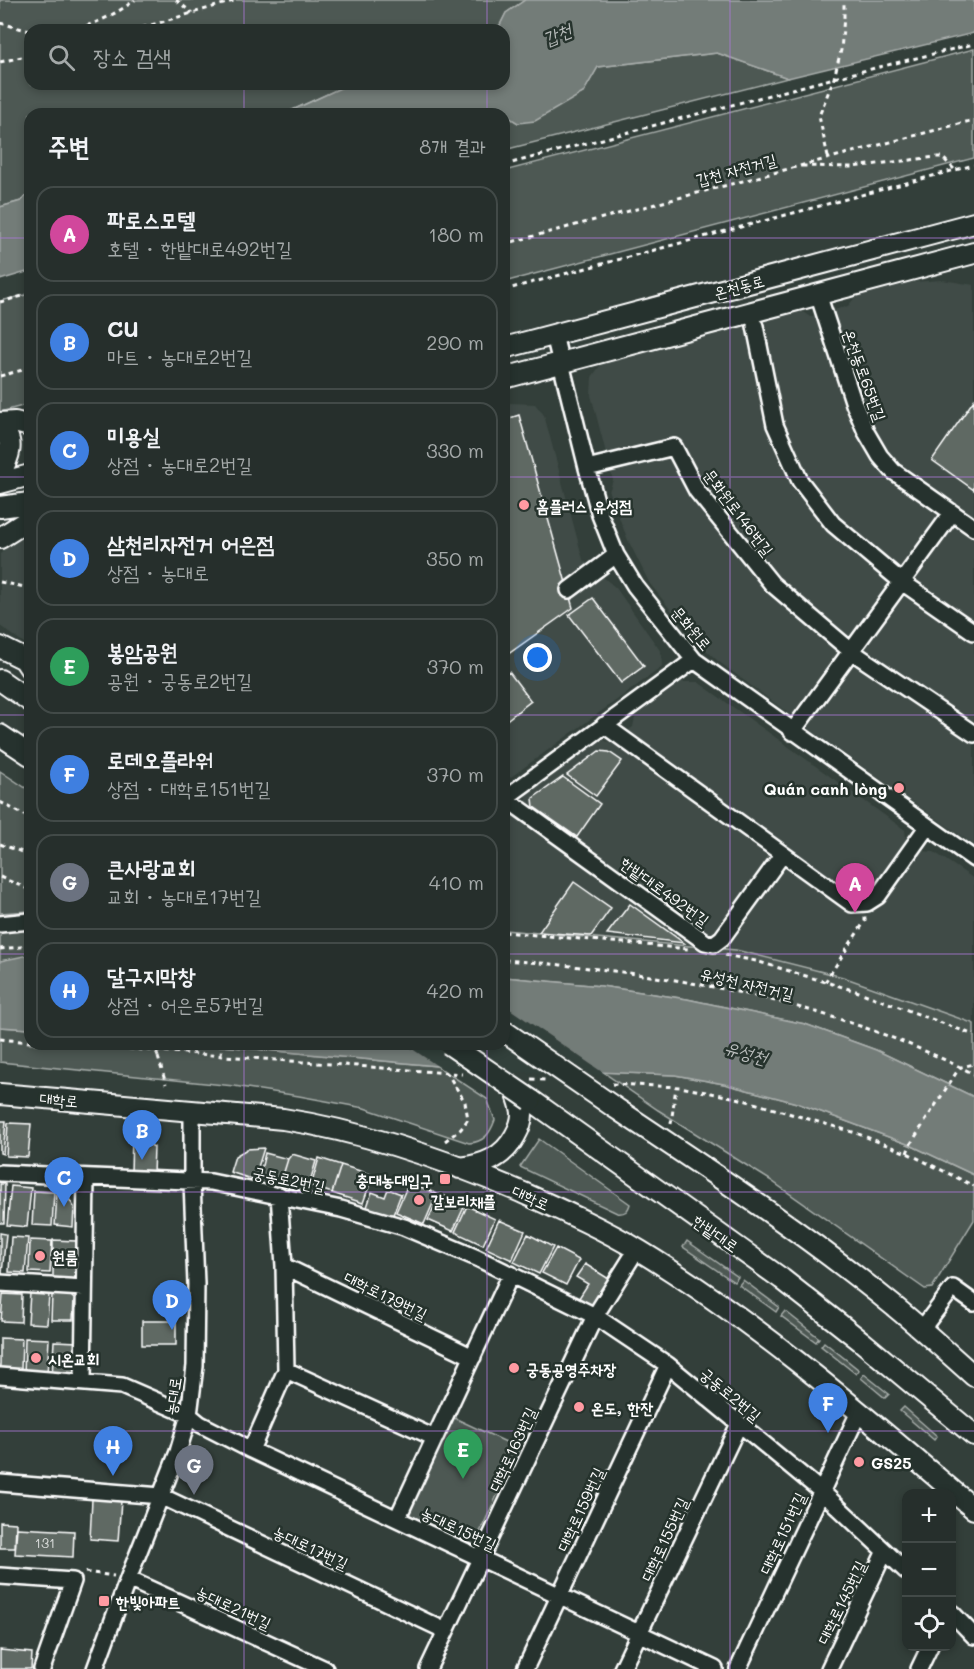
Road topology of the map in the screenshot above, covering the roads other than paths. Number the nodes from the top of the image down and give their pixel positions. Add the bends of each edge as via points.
1 (974, 223) edge
2 (974, 253) edge
3 (818, 294) junction
4 (755, 326) dead end
5 (554, 335) junction
6 (510, 346) edge
7 (561, 362) junction
8 (510, 376) edge
9 (0, 423) edge
10 (24, 424) edge
11 (0, 428) edge
12 (587, 468) junction
13 (24, 476) edge
14 (0, 480) edge
15 (24, 504) edge
16 (0, 507) edge
17 (952, 513) junction
18 (24, 523) edge
19 (974, 528) edge
20 (0, 538) edge
21 (616, 555) junction
22 (902, 582) junction
23 (568, 590) dead end
24 (974, 632) edge
25 (0, 646) edge
26 (851, 651) junction
27 (24, 659) edge
28 (694, 660) junction
29 (0, 680) edge
30 (24, 697) edge
31 (604, 725) junction
32 (792, 732) junction
33 (974, 734) edge
34 (0, 735) edge
35 (24, 751) edge
36 (510, 795) edge
37 (510, 803) edge
38 (927, 827) junction
39 (782, 855) junction
40 (974, 859) edge
41 (24, 922) edge
42 (0, 924) edge
43 (510, 1035) edge
44 (457, 1050) edge
45 (0, 1094) edge
46 (522, 1097) junction
47 (192, 1112) junction
48 (460, 1168) junction
49 (0, 1173) edge
50 (86, 1178) junction
51 (192, 1182) junction
52 (279, 1195) junction
53 (637, 1249) junction
54 (284, 1266) junction
55 (511, 1274) junction
56 (0, 1283) edge
57 (84, 1288) junction
58 (974, 1303) edge
59 (596, 1316) junction
60 (921, 1330) junction
61 (472, 1357) junction
62 (668, 1365) junction
63 (286, 1370) junction
64 (0, 1376) edge
65 (974, 1376) edge
66 (83, 1382) junction
67 (859, 1412) junction
68 (189, 1415) junction
69 (739, 1424) junction
70 (974, 1435) edge
71 (435, 1438) junction
72 (251, 1450) junction
73 (0, 1483) edge
74 (821, 1491) junction
75 (161, 1496) junction
76 (974, 1509) edge
77 (397, 1519) junction
78 (885, 1551) junction
79 (481, 1558) junction
80 (902, 1567) edge
81 (0, 1576) edge
82 (128, 1579) junction
83 (559, 1596) junction
84 (956, 1618) edge
85 (446, 1630) junction
86 (639, 1634) junction
87 (974, 1635) edge
88 (928, 1651) edge
89 (101, 1667) edge
90 (42, 1669) edge
91 (325, 1669) edge
92 (428, 1669) edge
93 (525, 1669) edge
94 (622, 1669) edge
95 (715, 1669) edge
96 (738, 1669) edge
97 (829, 1669) edge
98 (919, 1669) edge

1 - 5 main road, 온천동로
2 - 3 main road, 온천동로
3 - 7 main road, 온천동로
3 - 17 street, 온천동로65번길 via 854,404 880,456 893,471
4 - 22 street via 775,425 800,481 833,524
5 - 6 main road, 온천동로
5 - 7 street, 문화원로
7 - 8 main road, 온천동로
7 - 12 street, 문화원로
9 - 10 main road
11 - 14 main road via 9,437 10,446
12 - 21 street, 문화원로
12 - 26 street, 문화원로146번길 via 674,447 697,491 772,584
13 - 14 main road
15 - 16 main road
17 - 19 street, 온천동로65번길
17 - 22 street
18 - 20 main road
21 - 23 street
21 - 28 street, 문화원로 via 635,586
22 - 24 street
22 - 26 street
25 - 27 main road
26 - 32 street
26 - 33 street, 문화원로146번길
28 - 31 street, 한밭대로492번길
28 - 32 street, 문화원로
29 - 30 main road
31 - 36 street, 한밭대로492번길
31 - 39 street
32 - 38 street, 문화원로
34 - 35 main road
37 - 39 street, 한밭대로492번길 via 705,942 714,944
38 - 39 street via 878,896 867,903 852,904
38 - 40 street, 문화원로
41 - 42 street
43 - 60 main road, bridge via 748,1197
44 - 46 main road, 한밭대로, bridge
45 - 47 main road, 대학로
46 - 48 main road via 520,1127 508,1148 493,1159
46 - 70 main road, 한밭대로 via 782,1280
47 - 48 main road, 대학로 via 318,1124
47 - 51 street, 농대로
48 - 53 main road, 대학로 via 539,1200
49 - 50 street, 궁동로2번길
50 - 51 street, 궁동로2번길
50 - 57 street
51 - 52 street, 궁동로2번길
51 - 68 street, 농대로 via 196,1284
52 - 54 street
52 - 55 street, 궁동로2번길 via 404,1227
53 - 59 street, 대학로163번길
53 - 67 main road, 대학로 via 784,1351
54 - 61 street, 대학로179번길
54 - 63 street
55 - 59 street, 궁동로2번길
55 - 61 street
56 - 57 street
57 - 66 street
58 - 60 street via 953,1288
59 - 62 street, 궁동로2번길
59 - 79 street, 대학로163번길
60 - 65 main road
61 - 71 street
62 - 69 street, 궁동로2번길
62 - 83 street, 대학로159번길
63 - 71 street
63 - 72 street
64 - 66 street, 농대로15번길
66 - 68 street, 농대로15번길 via 122,1386
67 - 74 street, 대학로151번길
67 - 76 main road, 대학로
68 - 72 street, 농대로15번길
68 - 75 street, 농대로
69 - 74 street, 궁동로2번길
69 - 86 street, 대학로155번길
71 - 77 street
72 - 77 street, 농대로15번길
73 - 75 street
74 - 78 street, 궁동로2번길
74 - 96 street, 대학로151번길
75 - 82 street, 농대로
75 - 85 street, 농대로17번길
77 - 79 street, 농대로15번길
78 - 80 street, 궁동로2번길
78 - 97 street, 대학로145번길
79 - 83 street, 농대로15번길
79 - 85 street, 대학로163번길
81 - 90 street via 73,1581
82 - 89 street, 농대로
82 - 91 street, 농대로21번길
83 - 86 street, 농대로15번길
83 - 93 street, 대학로159번길
84 - 87 street
85 - 92 street, 대학로163번길
86 - 94 street, 대학로155번길
86 - 95 street, 농대로15번길
88 - 98 street

